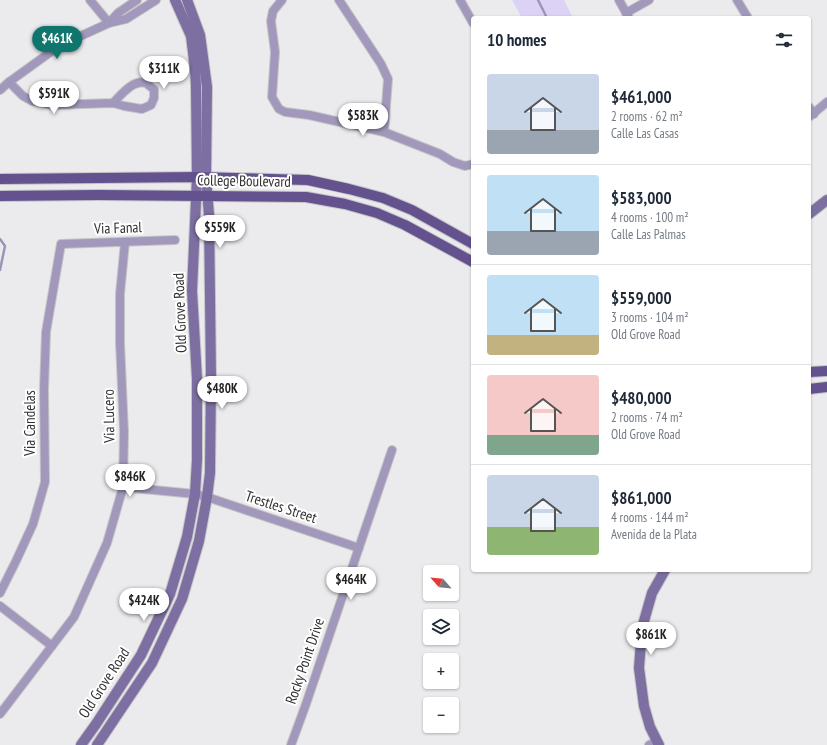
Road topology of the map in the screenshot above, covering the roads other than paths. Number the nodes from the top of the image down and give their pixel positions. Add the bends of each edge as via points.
1 (90, 0) edge
2 (137, 0) edge
3 (156, 0) edge
4 (175, 0) edge
5 (187, 0) edge
6 (282, 0) edge
7 (339, 0) edge
8 (460, 0) edge
9 (619, 0) edge
10 (649, 0) edge
11 (737, 0) edge
12 (627, 15) edge
13 (747, 16) edge
14 (471, 19) edge
15 (109, 22) junction
16 (9, 82) junction
17 (0, 90) edge
18 (827, 102) edge
19 (113, 103) junction
20 (811, 113) edge
21 (384, 132) junction
22 (471, 164) edge
23 (201, 177) junction
24 (0, 179) edge
25 (0, 196) edge
26 (196, 196) junction
27 (207, 196) junction
28 (827, 200) edge
29 (811, 212) edge
30 (175, 240) dead end
31 (125, 242) junction
32 (471, 243) edge
33 (61, 244) joint
34 (471, 261) edge
35 (827, 371) edge
36 (811, 372) edge
37 (827, 387) edge
38 (811, 388) edge
39 (392, 450) dead end
40 (123, 487) junction
41 (195, 494) junction
42 (207, 497) junction
43 (359, 548) junction
44 (664, 572) edge
45 (0, 593) edge
46 (0, 606) edge
47 (52, 646) junction
48 (0, 714) edge
49 (655, 744) edge
50 (81, 745) edge
51 (97, 745) edge
52 (291, 745) edge

1 - 15 street
2 - 15 street
3 - 15 street via 126,19
4 - 23 main road, Old Grove Road via 191,36 196,69
5 - 23 main road, Old Grove Road via 200,35 207,87
6 - 21 street via 273,11 271,22 274,52 271,92 279,109
7 - 21 street via 388,79
8 - 14 street
9 - 12 street
10 - 12 street
11 - 13 street
15 - 16 street via 59,46
16 - 17 street
16 - 19 street via 32,101 52,105
18 - 20 street
19 - 19 street via 142,109 151,105 154,89 146,84 136,83
21 - 22 street via 440,154 453,162 465,166
23 - 24 main road, College Boulevard
23 - 26 main road, Old Grove Road
23 - 27 main road, Old Grove Road
23 - 32 main road, College Boulevard via 308,180 349,189 383,198 412,210
25 - 26 main road, College Boulevard
26 - 27 main road, College Boulevard
26 - 41 main road, Old Grove Road via 192,291 197,378
27 - 34 main road, College Boulevard via 306,197 345,204 378,213 405,225
27 - 42 main road, Old Grove Road via 211,378 210,474
28 - 29 main road
30 - 31 street, Via Fanal
31 - 33 street, Via Fanal
31 - 40 street, Via Lucero via 120,301
33 - 45 street, Via Candelas via 46,332 45,482 33,524
35 - 36 main road
37 - 38 main road
39 - 43 street, Rocky Point Drive
40 - 41 street, Trestles Street
40 - 47 street, Via Lucero via 107,543 80,604
41 - 42 street, Trestles Street
41 - 50 main road, Old Grove Road via 187,537 170,594 141,655
42 - 43 street, Trestles Street
42 - 51 main road, Old Grove Road via 199,541 182,599 152,663
43 - 52 street, Rocky Point Drive
44 - 49 main road via 652,593 642,628 639,668 644,706
46 - 47 street
47 - 48 street, Via Lucero

